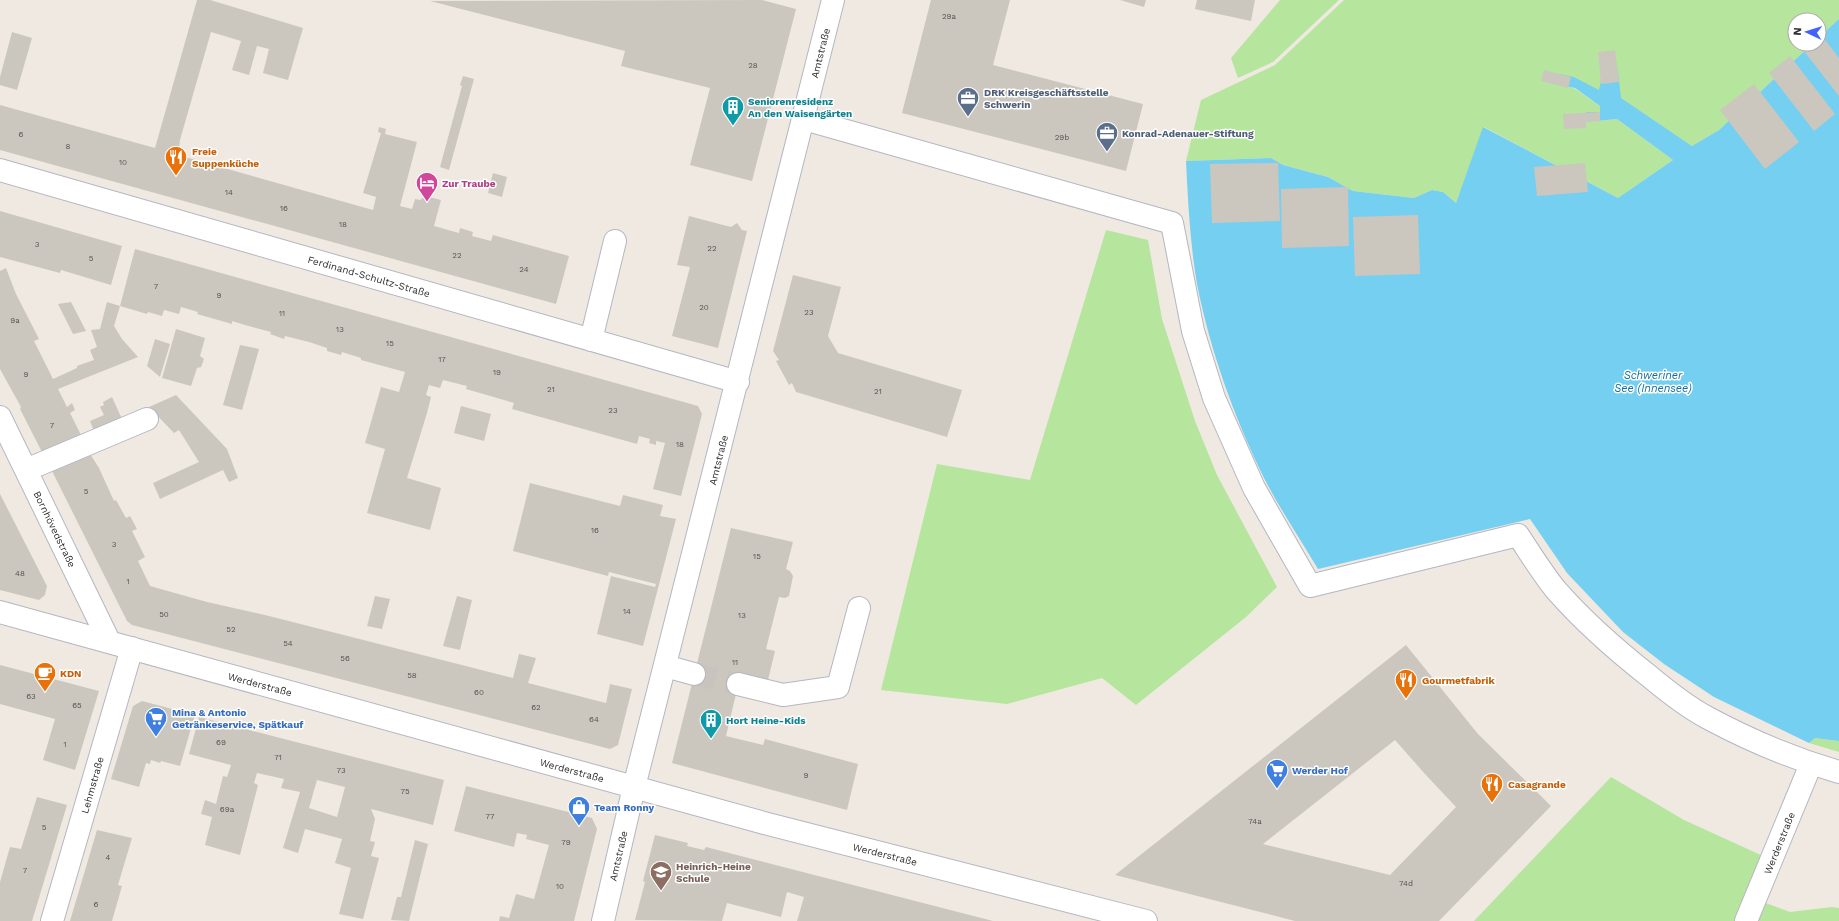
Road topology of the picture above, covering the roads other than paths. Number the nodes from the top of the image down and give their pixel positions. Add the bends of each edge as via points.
1 (833, 0) edge
2 (804, 118) junction
3 (0, 170) edge
4 (615, 241) dead end
5 (591, 340) junction
6 (738, 382) junction
7 (0, 417) edge
8 (147, 419) dead end
9 (26, 470) junction
10 (859, 608) dead end
11 (0, 612) edge
12 (109, 641) junction
13 (132, 648) junction
14 (665, 666) junction
15 (694, 674) tunnel mouth
16 (738, 684) tunnel mouth
17 (1811, 764) junction
18 (1839, 772) edge
19 (634, 787) junction
20 (1141, 920) edge
21 (52, 921) edge
22 (603, 921) edge
23 (1746, 921) edge

1 - 2 street, Amtstraße
2 - 6 street, Amtstraße
2 - 17 street via 1172,223 1193,331 1214,398 1254,488 1310,586 1518,536 1555,588 1582,618 1612,647 1669,692 1707,718
3 - 5 street, Ferdinand-Schultz-Straße
4 - 5 street
5 - 6 street, Ferdinand-Schultz-Straße
6 - 14 street, Amtstraße
7 - 9 street, Bornhövedstraße
8 - 9 street
9 - 12 street, Bornhövedstraße
10 - 16 street via 838,687 783,695
11 - 12 street, Werderstraße
12 - 13 street, Werderstraße
13 - 19 street, Werderstraße
13 - 21 street, Lehmstraße
14 - 15 street
14 - 19 street, Amtstraße
17 - 18 street
17 - 23 street, Werderstraße
19 - 20 street, Werderstraße
19 - 22 street, Amtstraße

